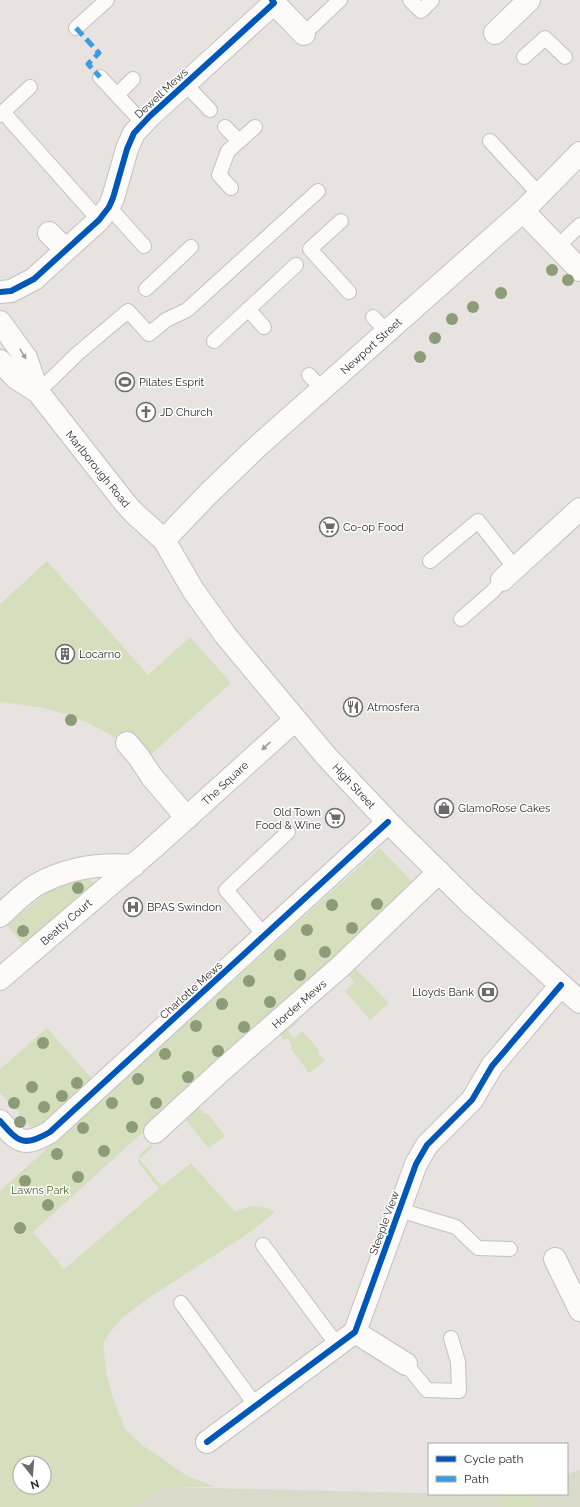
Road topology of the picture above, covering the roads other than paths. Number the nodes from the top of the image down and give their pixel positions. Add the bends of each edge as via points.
1 (107, 0) edge
2 (340, 0) edge
3 (410, 0) edge
4 (432, 0) edge
5 (529, 0) edge
6 (273, 1) edge
7 (76, 28) dead end
8 (495, 33) dead end
9 (304, 34) joint
10 (524, 57) dead end
11 (565, 57) dead end
12 (100, 77) dead end
13 (134, 79) dead end
14 (185, 84) junction
15 (30, 87) dead end
16 (117, 94) junction
17 (210, 110) dead end
18 (2, 113) edge
19 (143, 122) junction
20 (225, 127) dead end
21 (255, 127) dead end
22 (490, 141) dead end
23 (239, 142) junction
24 (580, 153) edge
25 (231, 188) dead end
26 (318, 191) dead end
27 (539, 194) junction
28 (523, 211) junction
29 (104, 213) junction
30 (341, 221) dead end
31 (580, 225) edge
32 (49, 233) dead end
33 (144, 246) dead end
34 (558, 246) junction
35 (191, 247) dead end
36 (66, 250) junction
37 (296, 265) dead end
38 (580, 270) edge
39 (146, 289) dead end
40 (0, 292) edge
41 (349, 292) dead end
42 (248, 309) junction
43 (0, 322) edge
44 (264, 327) dead end
45 (214, 341) dead end
46 (0, 361) edge
47 (38, 392) junction
48 (580, 509) edge
49 (164, 540) junction
50 (430, 561) dead end
51 (508, 574) junction
52 (461, 619) dead end
53 (295, 720) junction
54 (127, 743) dead end
55 (187, 818) junction
56 (388, 822) junction
57 (288, 832) dead end
58 (133, 866) junction
59 (439, 872) junction
60 (0, 916) edge
61 (265, 936) junction
62 (0, 979) edge
63 (561, 985) junction
64 (580, 1002) edge
65 (0, 1121) edge
66 (154, 1132) dead end
67 (399, 1210) junction
68 (263, 1245) dead end
69 (510, 1249) dead end
70 (555, 1259) dead end
71 (578, 1300) edge
72 (181, 1303) dead end
73 (355, 1332) junction
74 (451, 1338) dead end
75 (337, 1345) junction
76 (406, 1364) joint
77 (256, 1406) junction
78 (207, 1442) dead end

1 - 7 lane
2 - 9 lane, Dewell Mews
3 - 4 lane via 420,11
5 - 8 street
6 - 9 street, Dewell Mews
6 - 14 street, Dewell Mews
10 - 11 lane via 545,38
12 - 16 lane, Dewell Mews
13 - 16 lane
14 - 17 lane, Dewell Mews
14 - 19 street, Dewell Mews
15 - 18 lane
16 - 19 lane, Dewell Mews
18 - 29 lane
19 - 29 street, Dewell Mews via 126,149 113,198
20 - 23 lane
21 - 23 lane
22 - 27 lane
23 - 25 lane via 228,151 219,175
24 - 27 street, Newport Street
26 - 47 lane via 187,310 166,320 149,334 128,310
27 - 28 street, Newport Street
28 - 34 street
28 - 49 street, Newport Street via 380,324 315,382
29 - 33 lane
29 - 36 street, Dewell Mews
30 - 41 lane via 310,249
31 - 34 lane
32 - 36 street
34 - 38 street
35 - 39 lane via 163,266
36 - 40 street, Dewell Mews via 34,279 11,291
37 - 42 lane
42 - 44 lane
42 - 45 lane
43 -> 47 street, Marlborough Road via 26,358
46 - 47 street, Marlborough Road via 16,378
47 - 49 street, Marlborough Road via 125,503
48 - 51 street
49 - 53 street, High Street via 219,626
50 - 51 lane via 478,521
51 - 52 lane
53 -> 55 street, The Square
53 - 56 street, High Street
54 - 55 street
55 - 58 street, The Square
56 - 59 street, High Street
56 - 61 street, Charlotte Mews
57 - 61 lane via 226,890
58 - 60 street via 98,865 56,875 37,885
58 - 62 street, Beatty Court
59 - 63 street, High Street
59 - 66 street, Horder Mews via 341,966
61 - 65 street, Charlotte Mews via 50,1132 26,1142 17,1138
63 - 64 street, High Street
63 - 67 street, Steeple View via 492,1066 472,1100 427,1145 416,1164
67 - 69 lane, Steeple View via 456,1227 478,1248
67 - 73 street, Steeple View
68 - 75 lane
70 - 71 street
72 - 77 lane
73 - 75 street
73 - 76 street
74 - 76 lane via 458,1362 459,1391 427,1390
75 - 77 street
77 - 78 street

